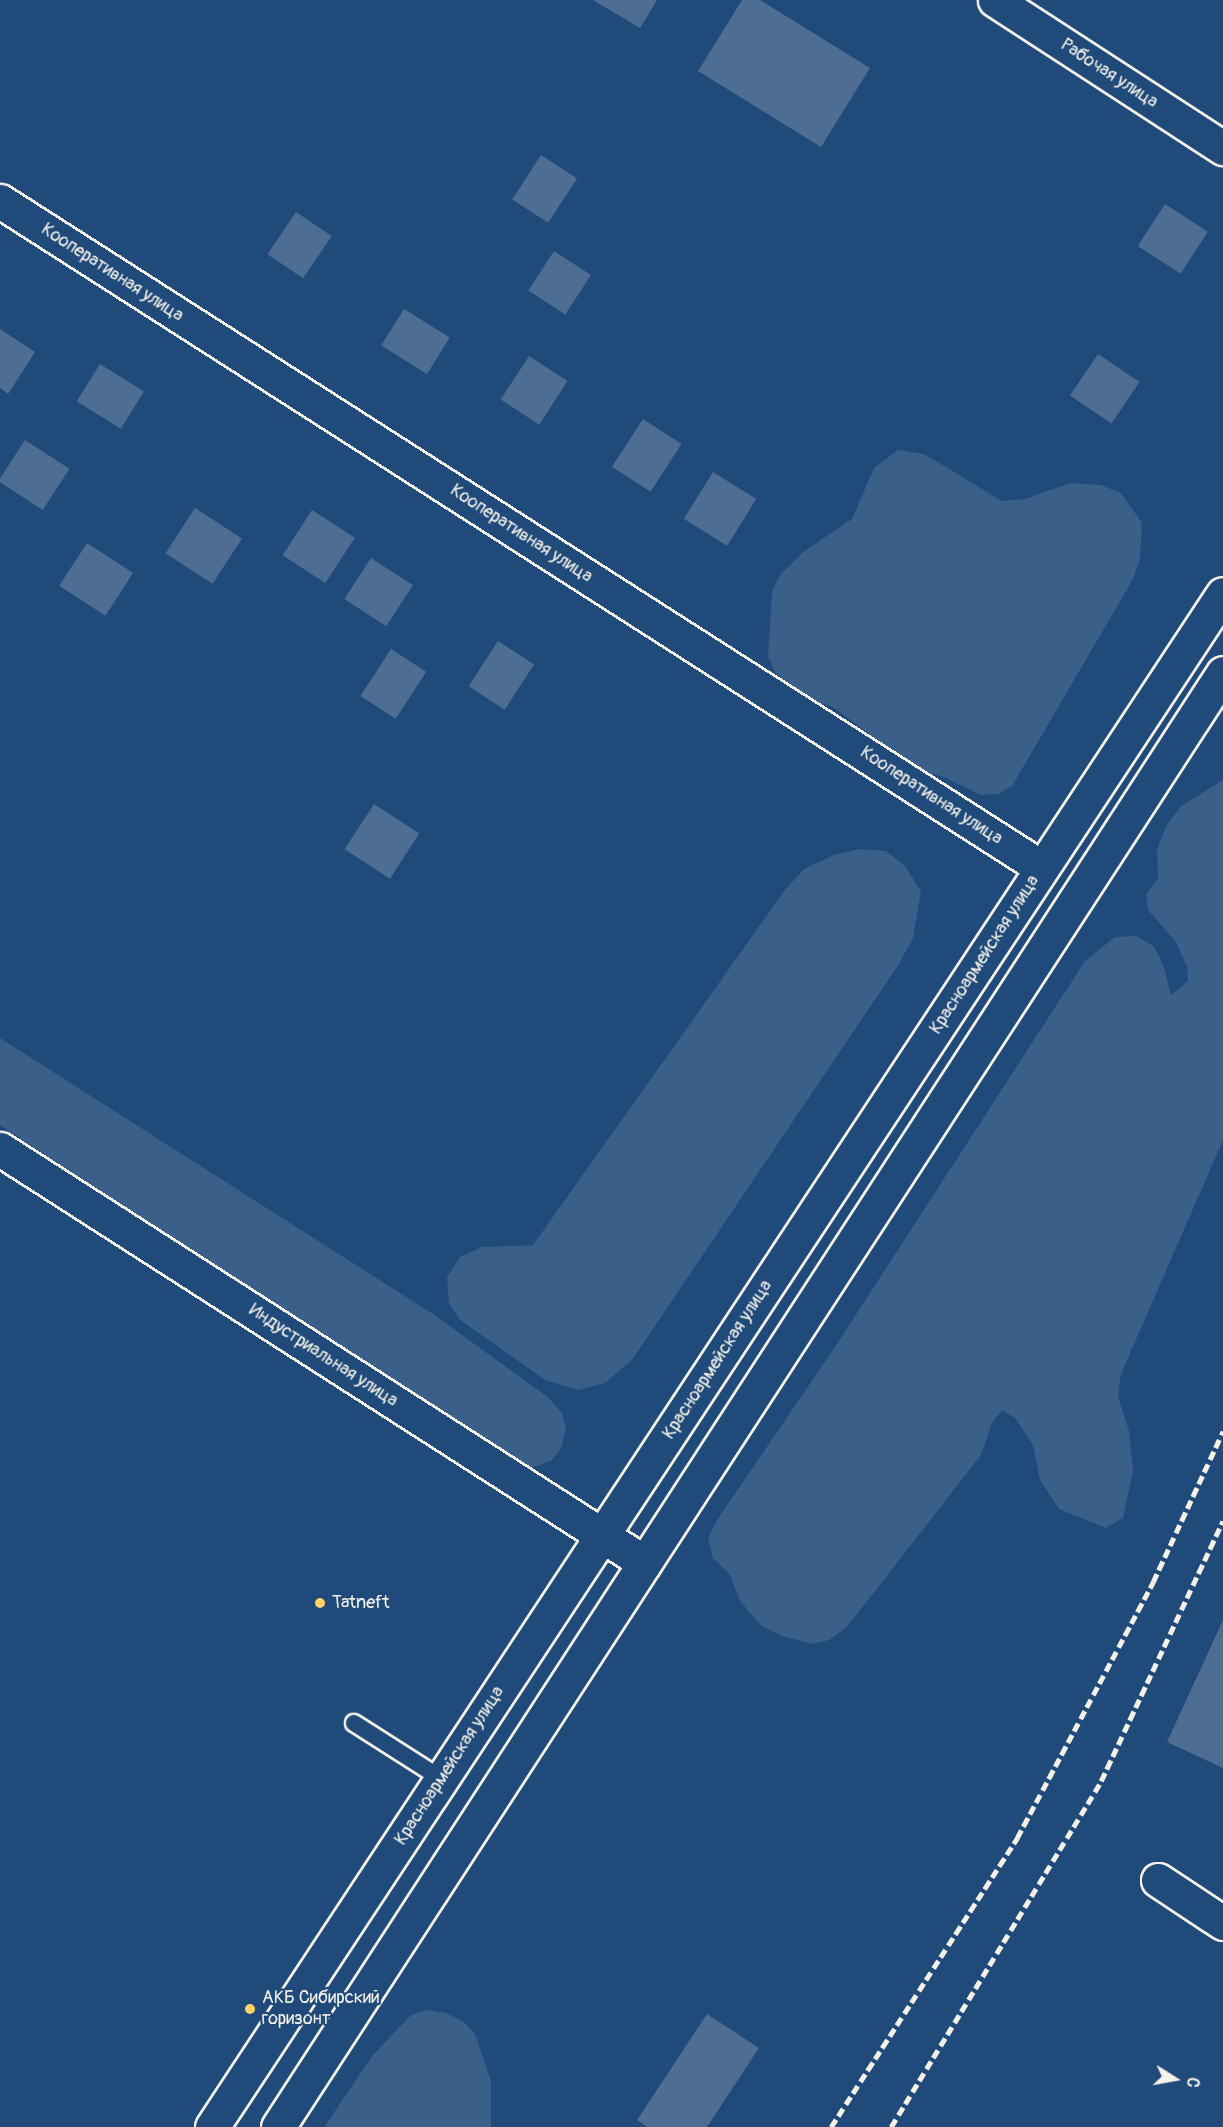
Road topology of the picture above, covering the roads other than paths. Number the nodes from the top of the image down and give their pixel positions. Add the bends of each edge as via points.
1 (995, 0) edge
2 (1223, 148) edge
3 (0, 201) edge
4 (1223, 594) edge
5 (1223, 673) edge
6 (1042, 868) junction
7 (0, 1149) edge
8 (603, 1535) junction
9 (645, 1563) junction
10 (354, 1724) dead end
11 (442, 1779) junction
12 (1158, 1880) dead end
13 (1223, 1923) edge
14 (213, 2127) edge
15 (278, 2127) edge

1 - 2 main road, Рабочая улица
3 - 6 main road, Кооперативная улица
4 - 6 main road, Красноармейская улица
5 - 9 main road
6 - 8 main road, Красноармейская улица
7 - 8 main road, Индустриальная улица
8 - 9 main road, Индустриальная улица
8 - 11 main road, Красноармейская улица
9 - 15 main road
10 - 11 lane
11 - 14 main road, Красноармейская улица
12 - 13 main road

